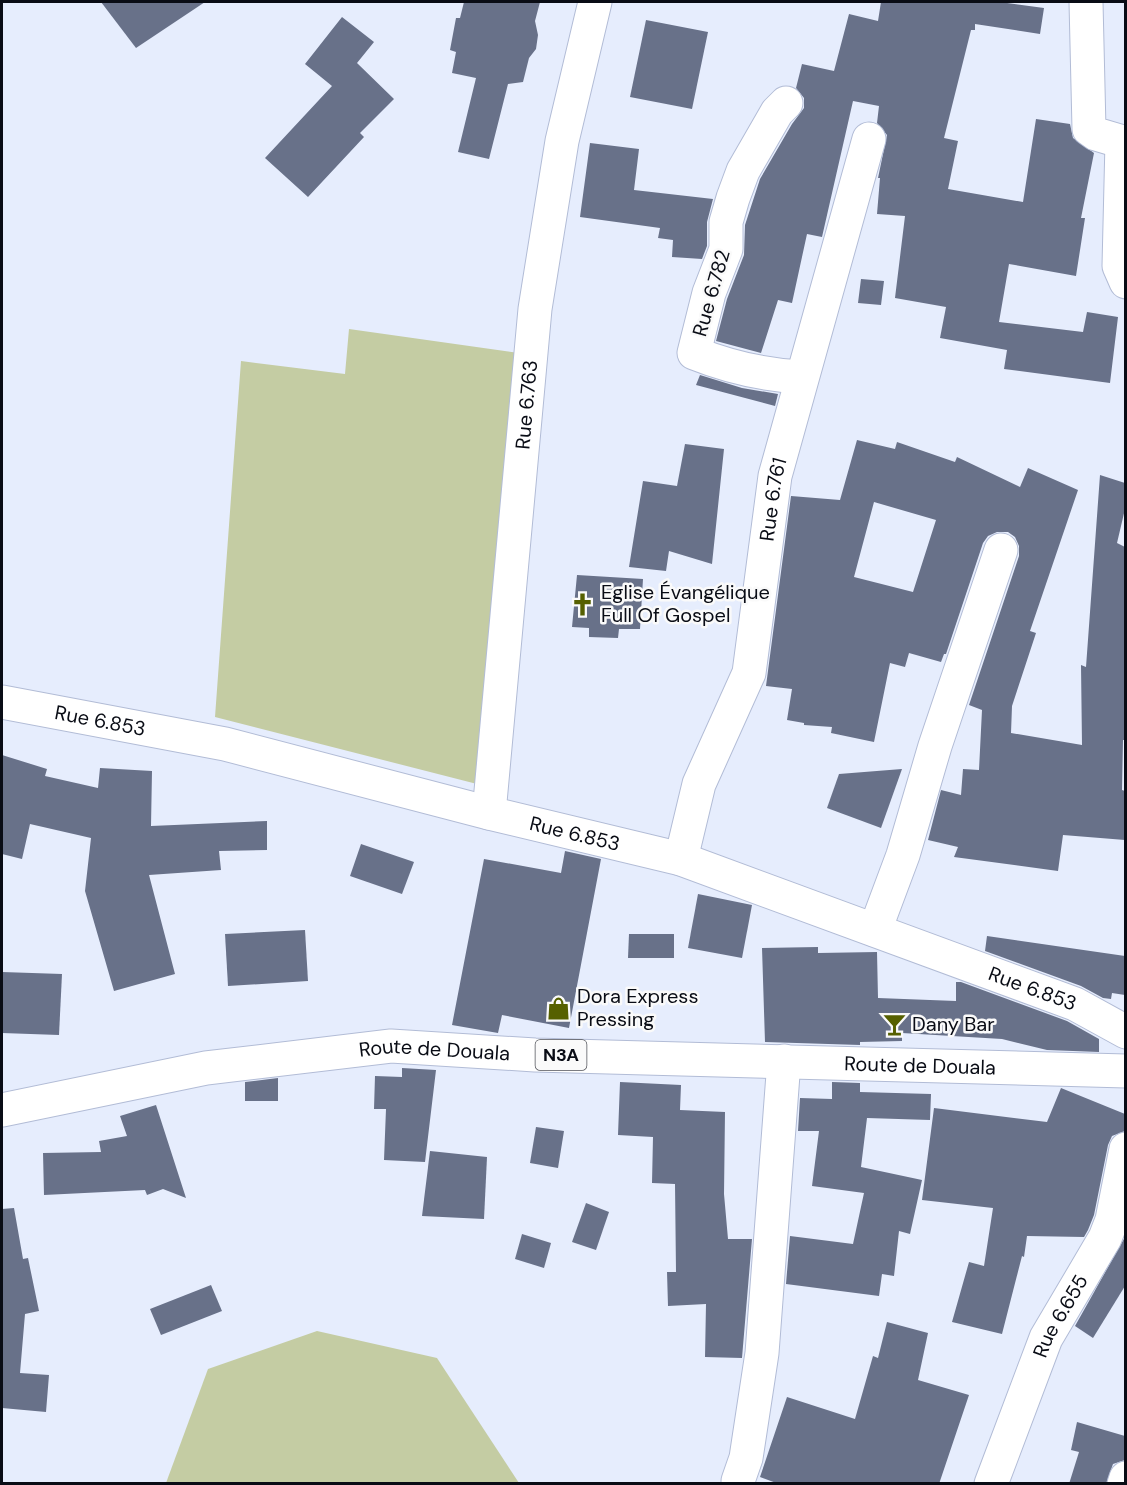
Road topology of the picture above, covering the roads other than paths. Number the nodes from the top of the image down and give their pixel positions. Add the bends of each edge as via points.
1 (595, 2) edge
2 (1086, 2) edge
3 (786, 103) dead end
4 (869, 139) dead end
5 (1124, 142) edge
6 (1125, 282) edge
7 (801, 378) junction
8 (1001, 549) dead end
9 (2, 702) edge
10 (489, 813) junction
11 (681, 859) junction
12 (875, 930) junction
13 (1125, 1032) edge
14 (784, 1061) junction
15 (1125, 1071) edge
16 (2, 1110) edge
17 (1125, 1149) edge
18 (1125, 1478) edge
19 (738, 1481) dead end
20 (991, 1484) edge
21 (1124, 1484) edge

1 - 10 main road, Rue 6.763 via 562,141 538,288
2 - 5 main road via 1089,129
3 - 7 main road, Rue 6.782 via 743,171 733,198 726,222 726,249 709,293 694,353 766,375
4 - 7 main road, Rue 6.761
5 - 6 main road via 1119,267
7 - 11 main road, Rue 6.761 via 772,492 749,673 699,784
8 - 12 main road via 934,746 903,855
9 - 10 main road, Rue 6.853 via 225,744
10 - 11 main road, Rue 6.853
11 - 12 main road, Rue 6.853
12 - 13 main road, Rue 6.853 via 1075,1004
14 - 15 main road, Route de Douala / N3A
14 - 16 main road, Route de Douala / N3A via 391,1046 206,1068
14 - 19 main road via 762,1353 746,1458
17 - 20 main road, Rue 6.655 via 1105,1238 1046,1338
18 - 21 main road

